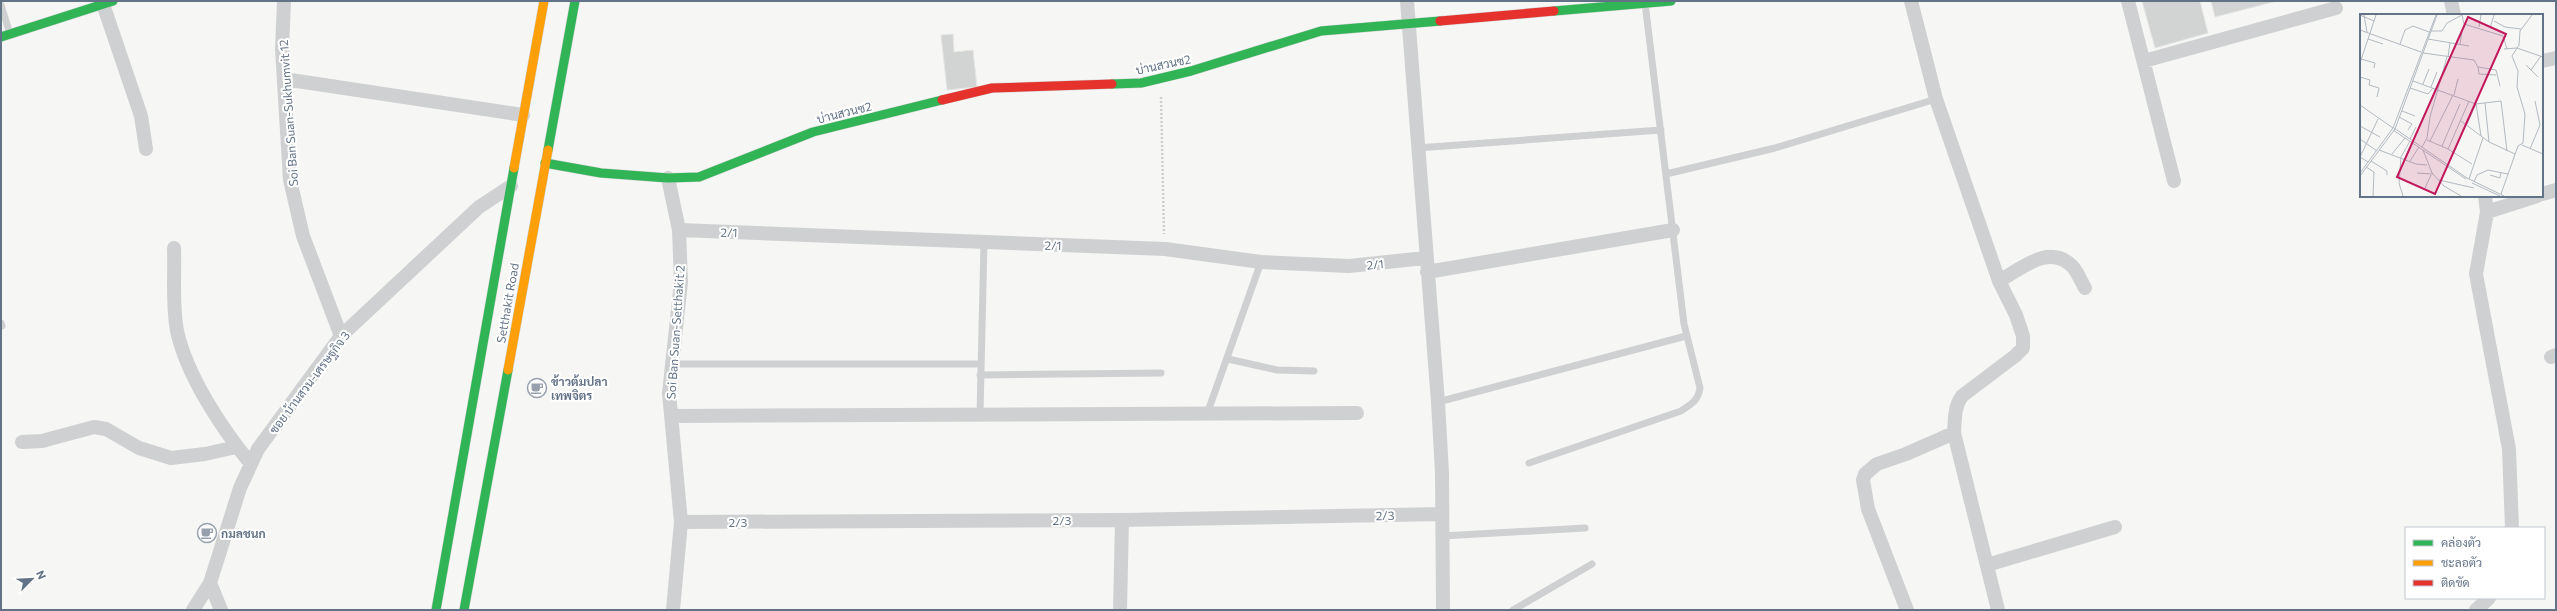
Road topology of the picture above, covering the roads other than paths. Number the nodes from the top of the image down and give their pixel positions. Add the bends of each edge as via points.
1 (284, 1) edge
2 (544, 1) edge
3 (575, 1) edge
4 (1407, 1) edge
5 (1671, 1) edge
6 (1911, 1) edge
7 (2128, 1) edge
8 (2451, 1) edge
9 (108, 3) edge
10 (1645, 3) edge
11 (1, 5) edge
12 (2336, 8) dead end
13 (2454, 14) edge
14 (1408, 23) junction
15 (10, 34) junction
16 (1, 37) edge
17 (2556, 58) edge
18 (2144, 61) junction
19 (2543, 61) edge
20 (284, 79) junction
21 (1936, 99) junction
22 (523, 115) junction
23 (1661, 130) junction
24 (1417, 148) junction
25 (146, 149) dead end
26 (545, 163) junction
27 (1666, 174) junction
28 (668, 178) junction
29 (2174, 181) dead end
30 (511, 186) junction
31 (2556, 190) edge
32 (2543, 194) edge
33 (2485, 197) edge
34 (2534, 197) edge
35 (2487, 212) junction
36 (678, 230) junction
37 (1673, 230) junction
38 (984, 242) junction
39 (174, 248) dead end
40 (1425, 258) junction
41 (1262, 262) junction
42 (1427, 272) junction
43 (1999, 281) junction
44 (2085, 288) dead end
45 (341, 336) junction
46 (1686, 336) junction
47 (1228, 359) junction
48 (672, 364) junction
49 (981, 364) junction
50 (1314, 371) dead end
51 (1161, 373) dead end
52 (980, 375) junction
53 (1438, 402) junction
54 (1357, 413) dead end
55 (980, 414) junction
56 (1208, 414) junction
57 (671, 416) junction
58 (1954, 433) junction
59 (22, 442) dead end
60 (236, 446) junction
61 (1529, 463) dead end
62 (251, 464) junction
63 (1442, 514) junction
64 (1122, 520) junction
65 (681, 522) junction
66 (2115, 527) dead end
67 (2512, 527) edge
68 (1585, 528) dead end
69 (1442, 536) junction
70 (1592, 564) dead end
71 (1987, 565) junction
72 (210, 583) junction
73 (2488, 599) edge
74 (193, 610) edge
75 (221, 610) edge
76 (436, 610) edge
77 (464, 610) edge
78 (673, 610) edge
79 (1120, 610) edge
80 (1443, 610) edge
81 (1513, 610) edge
82 (1907, 610) edge
83 (1998, 610) edge
84 (2476, 610) edge

1 - 20 street, Soi Ban Suan-Sukhumvit 12
2 - 22 street, Setthakit Road
3 - 26 street, Setthakit Road
4 - 14 street
5 - 10 street, บ่านสวนซ2
6 - 21 street
7 - 18 street
8 - 13 street
9 - 15 street
9 - 25 street via 141,116
10 - 14 street, บ่านสวนซ2
10 - 23 lane
11 - 15 lane
12 - 18 street
14 - 24 street
14 - 28 street, บ่านสวนซ2 via 1321,31 1192,71 1141,83 992,88 813,132 699,177
15 - 16 street
17 - 19 street
18 - 29 street
20 - 22 street
20 - 45 street, Soi Ban Suan-Sukhumvit 12 via 290,180 303,236
21 - 27 lane via 1775,148
21 - 43 street
22 - 30 street, Setthakit Road
23 - 24 lane
23 - 27 lane
24 - 40 street
26 - 28 street via 601,173
26 - 77 street, Setthakit Road
27 - 37 lane
28 - 36 street, Soi Ban Suan-Setthakit 2
30 - 45 street, ซอย บ้านสวน-เศรษฐกิจ 3 via 479,207
30 - 76 street, Setthakit Road
31 - 32 street
33 - 35 street
34 - 35 street
35 - 67 street via 2476,274 2509,449
36 - 38 street, 2/1
36 - 48 street, Soi Ban Suan-Setthakit 2 via 681,282
37 - 42 street
37 - 46 lane
38 - 41 street, 2/1 via 1165,249
38 - 49 lane
39 - 60 street via 177,331 192,374
40 - 41 street, 2/1 via 1349,266
40 - 42 street
41 - 47 lane
42 - 53 street
43 - 44 street via 2042,256 2055,256 2072,266
43 - 58 street via 2016,314 2023,336 2023,348 1962,396 1957,404
45 - 62 street, ซอย บ้านสวน-เศรษฐกิจ 3 via 258,448
46 - 53 lane
46 - 61 lane via 1700,388 1696,401 1681,411
47 - 50 lane via 1277,370
47 - 56 lane
48 - 49 lane
48 - 57 street, Soi Ban Suan-Setthakit 2 via 669,394
49 - 52 lane
51 - 52 lane
52 - 55 lane
53 - 63 street
54 - 56 street
55 - 56 street
55 - 57 street
57 - 65 street, Soi Ban Suan-Setthakit 2
58 - 71 street
58 - 82 street via 1877,464 1865,474 1863,480 1868,509
59 - 60 street via 42,441 94,427 106,429 140,448 171,458 204,454
60 - 62 street
62 - 72 street, ซอย บ้านสวน-เศรษฐกิจ 3 via 240,488
63 - 64 street, 2/3
63 - 69 street
64 - 65 street, 2/3
64 - 79 street
65 - 78 street, Soi Ban Suan-Setthakit 2
66 - 71 street
68 - 69 lane
69 - 80 street
70 - 81 lane
71 - 83 street
72 - 74 street, ซอย บ้านสวน-เศรษฐกิจ 3
72 - 75 street
73 - 84 street

